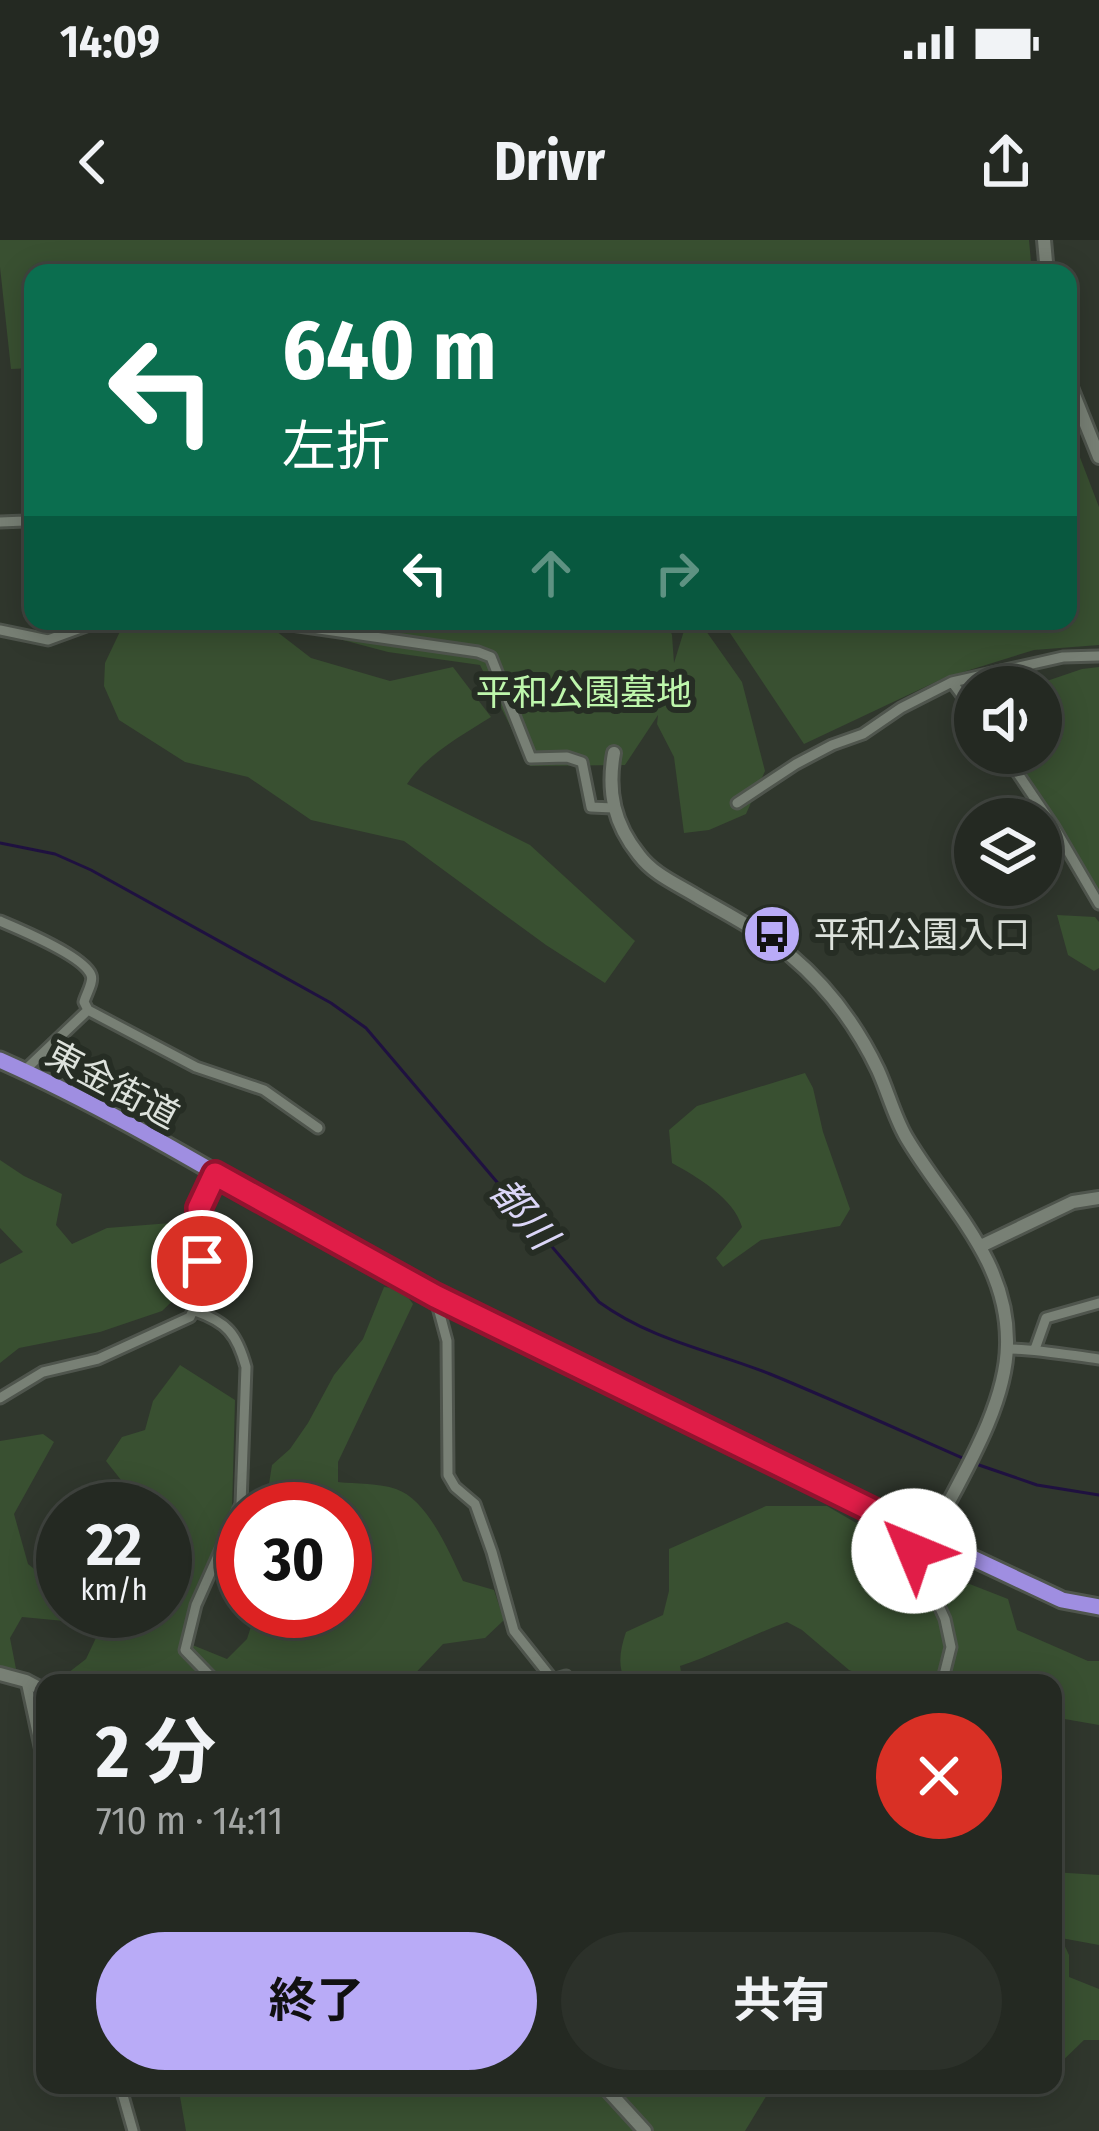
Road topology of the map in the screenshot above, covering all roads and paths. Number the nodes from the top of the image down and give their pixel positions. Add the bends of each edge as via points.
1 (1077, 402) edge
2 (1099, 457) edge
3 (0, 630) edge
4 (75, 630) edge
5 (326, 630) edge
6 (1099, 656) edge
7 (952, 682) junction
8 (954, 685) edge
9 (614, 753) dead end
10 (1018, 774) edge
11 (737, 803) dead end
12 (613, 808) junction
13 (1099, 904) edge
14 (0, 921) edge
15 (88, 1010) junction
16 (0, 1060) edge
17 (24, 1070) junction
18 (317, 1128) dead end
19 (215, 1174) junction
20 (1099, 1198) edge
21 (981, 1246) junction
22 (435, 1296) junction
23 (1099, 1303) edge
24 (195, 1311) junction
25 (1035, 1348) junction
26 (1008, 1349) junction
27 (1099, 1359) edge
28 (0, 1398) edge
29 (902, 1525) junction
30 (930, 1538) junction
31 (1099, 1606) edge
32 (0, 1674) edge
33 (209, 1674) edge
34 (548, 1674) edge
35 (944, 1674) edge
36 (26, 1681) junction
37 (36, 1686) edge
38 (36, 1728) edge
39 (123, 2094) edge
40 (611, 2094) edge
41 (133, 2131) edge
42 (645, 2131) edge

1 - 2 street
3 - 4 street via 48,640
5 - 12 street via 491,657 531,758 576,758 586,769 591,807
6 - 7 street
7 - 8 street
7 - 11 street
9 - 12 street
10 - 13 street
12 - 21 street via 658,874 765,936 833,998 925,1168
14 - 15 street via 90,973
15 - 17 street
15 - 18 street via 196,1067 264,1090
16 - 17 highway, 東金街道
17 - 19 highway, 東金街道
19 - 22 highway, 東金街道
19 - 24 street via 199,1208 202,1291
20 - 21 street via 1073,1202
21 - 26 street via 1001,1292
22 - 29 highway, 東金街道
22 - 34 street via 447,1341 448,1475 475,1504 514,1631
23 - 25 street via 1046,1318
24 - 28 street via 117,1352 43,1372
24 - 33 street via 229,1330 246,1366 241,1504 185,1650
25 - 26 street
25 - 27 street
26 - 30 street via 995,1403
29 - 30 highway, 東金街道
29 - 35 street via 945,1619 951,1647
30 - 31 highway, 東金街道 via 1063,1600
32 - 36 street
36 - 37 street
36 - 38 street
39 - 41 street
40 - 42 street

